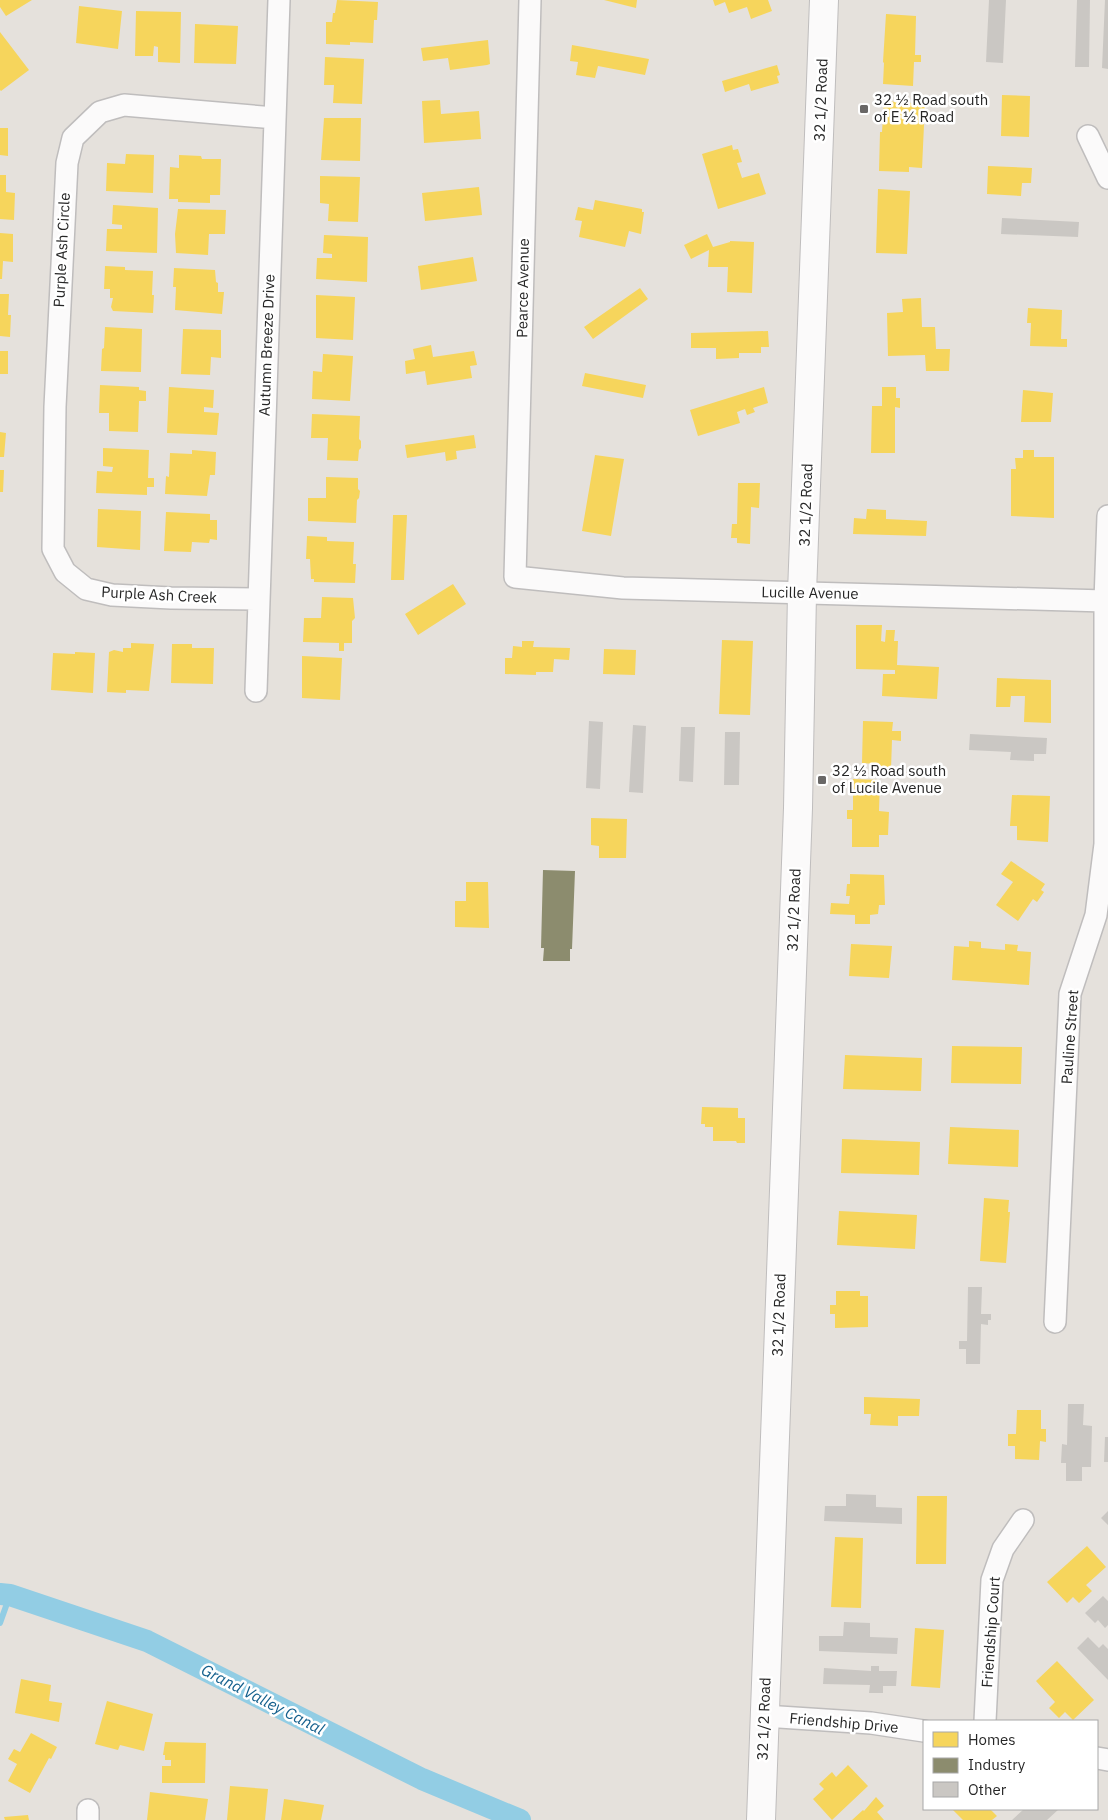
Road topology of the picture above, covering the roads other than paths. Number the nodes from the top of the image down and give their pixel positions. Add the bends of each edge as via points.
1 (279, 0) edge
2 (530, 0) edge
3 (824, 0) edge
4 (274, 118) junction
5 (1088, 136) dead end
6 (1108, 178) edge
7 (1108, 516) edge
8 (65, 572) joint
9 (515, 577) joint
10 (802, 593) junction
11 (259, 599) junction
12 (1105, 601) junction
13 (256, 691) dead end
14 (1055, 1322) dead end
15 (1023, 1520) dead end
16 (764, 1716) junction
17 (985, 1720) edge
18 (923, 1731) edge
19 (761, 1820) edge

1 - 4 street, Autumn Breeze Drive
2 - 9 street, Pearce Avenue
3 - 10 street, 32 1/2 Road
4 - 8 street, Purple Ash Circle via 124,106 100,112 73,138 67,163 55,408 53,549
4 - 11 street, Autumn Breeze Drive
5 - 6 street
7 - 12 street, Pauline Street
8 - 11 street, Purple Ash Creek via 86,589 112,595
9 - 10 street, Lucille Avenue via 623,588
10 - 12 street, Lucille Avenue
10 - 16 street, 32 1/2 Road via 798,808
11 - 13 street, Autumn Breeze Drive
12 - 14 street, Pauline Street via 1104,844 1096,914 1070,994
15 - 17 street, Friendship Court via 1003,1549 992,1580
16 - 18 street, Friendship Drive via 871,1723
16 - 19 street, 32 1/2 Road

